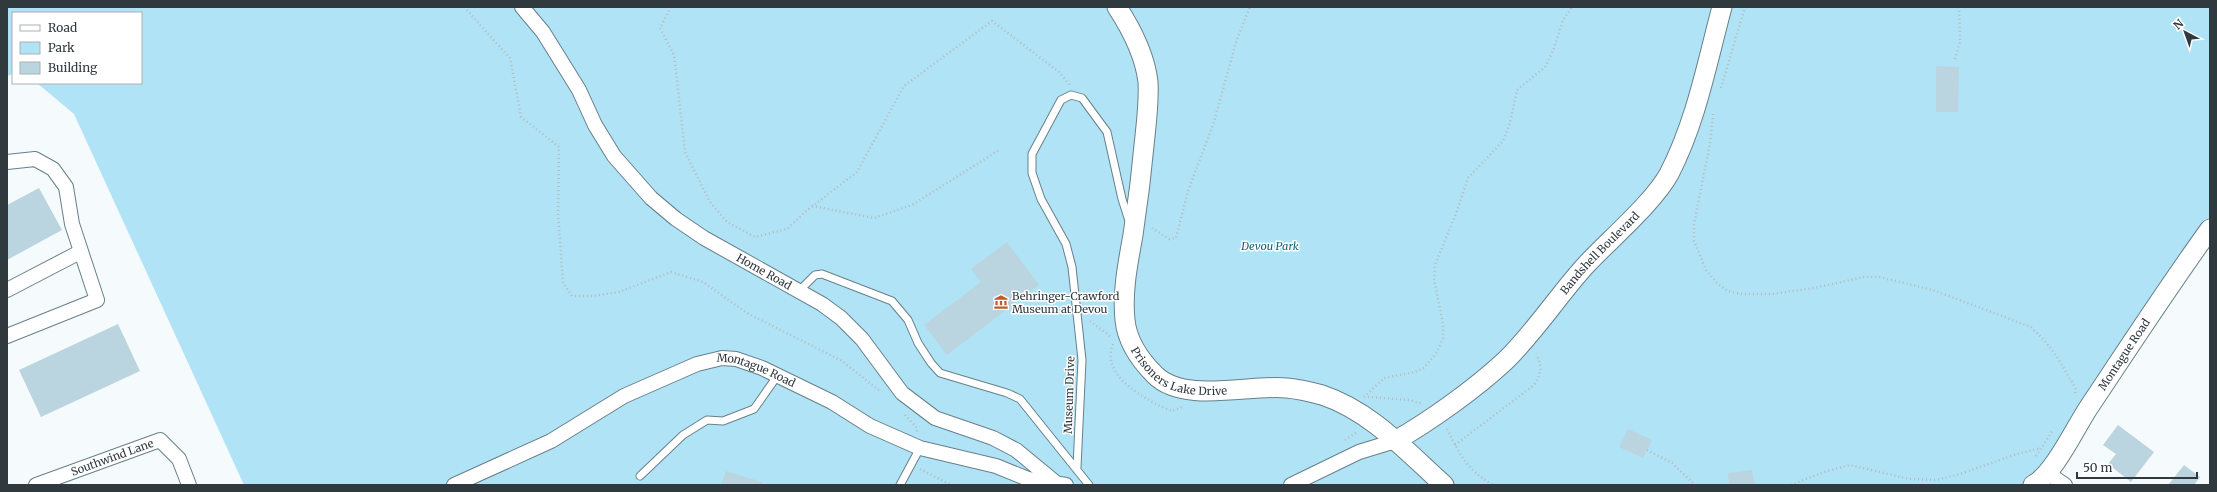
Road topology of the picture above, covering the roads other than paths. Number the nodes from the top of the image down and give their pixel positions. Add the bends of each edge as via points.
1 (522, 7) edge
2 (1117, 7) edge
3 (1722, 7) edge
4 (7, 162) edge
5 (1129, 204) junction
6 (2210, 229) edge
7 (80, 252) junction
8 (7, 290) edge
9 (799, 291) junction
10 (7, 336) edge
11 (778, 375) junction
12 (1394, 441) junction
13 (920, 448) junction
14 (1077, 467) junction
15 (640, 476) dead end
16 (2041, 481) edge
17 (1061, 484) edge
18 (36, 485) edge
19 (189, 485) edge
20 (454, 485) edge
21 (900, 485) edge
22 (1089, 485) edge
23 (1291, 485) edge
24 (1444, 485) edge
25 (2066, 485) edge

1 - 9 street, Home Road via 543,32 579,90 595,125 629,175 676,219 704,238
2 - 5 street, Prisoners Lake Drive via 1141,52 1148,82 1143,164
3 - 12 street, Bandshell Boulevard via 1693,116 1685,141 1668,176 1584,268 1505,361 1478,384
4 - 7 street via 35,159 53,168 66,187
5 - 12 street, Prisoners Lake Drive via 1133,233 1125,277 1125,321 1130,340 1139,358 1157,377 1169,384 1191,390 1286,388 1322,395 1359,412
5 - 14 lane, Museum Drive via 1107,132 1082,98 1071,96 1062,100 1032,154 1032,173 1041,199 1066,244 1072,266 1082,360
6 - 16 street, Montague Road via 2153,309
7 - 8 street
7 - 10 street via 97,300
9 - 14 lane via 815,275 822,274 892,301 908,320 918,343 940,373 1020,399
9 - 17 street, Home Road via 841,318 862,339 902,393 935,418 993,438 1016,450
11 - 13 street, Montague Road via 832,402 870,426
11 - 15 lane via 754,409 723,421 707,420 684,435
11 - 20 street, Montague Road via 736,359 722,358 697,364 624,396 545,444
12 - 23 street via 1358,452
12 - 24 street
13 - 17 street, Montague Road via 996,466 1028,479
13 - 21 lane
14 - 22 lane
16 - 25 street
18 - 19 street, Southwind Lane via 160,440 179,459

